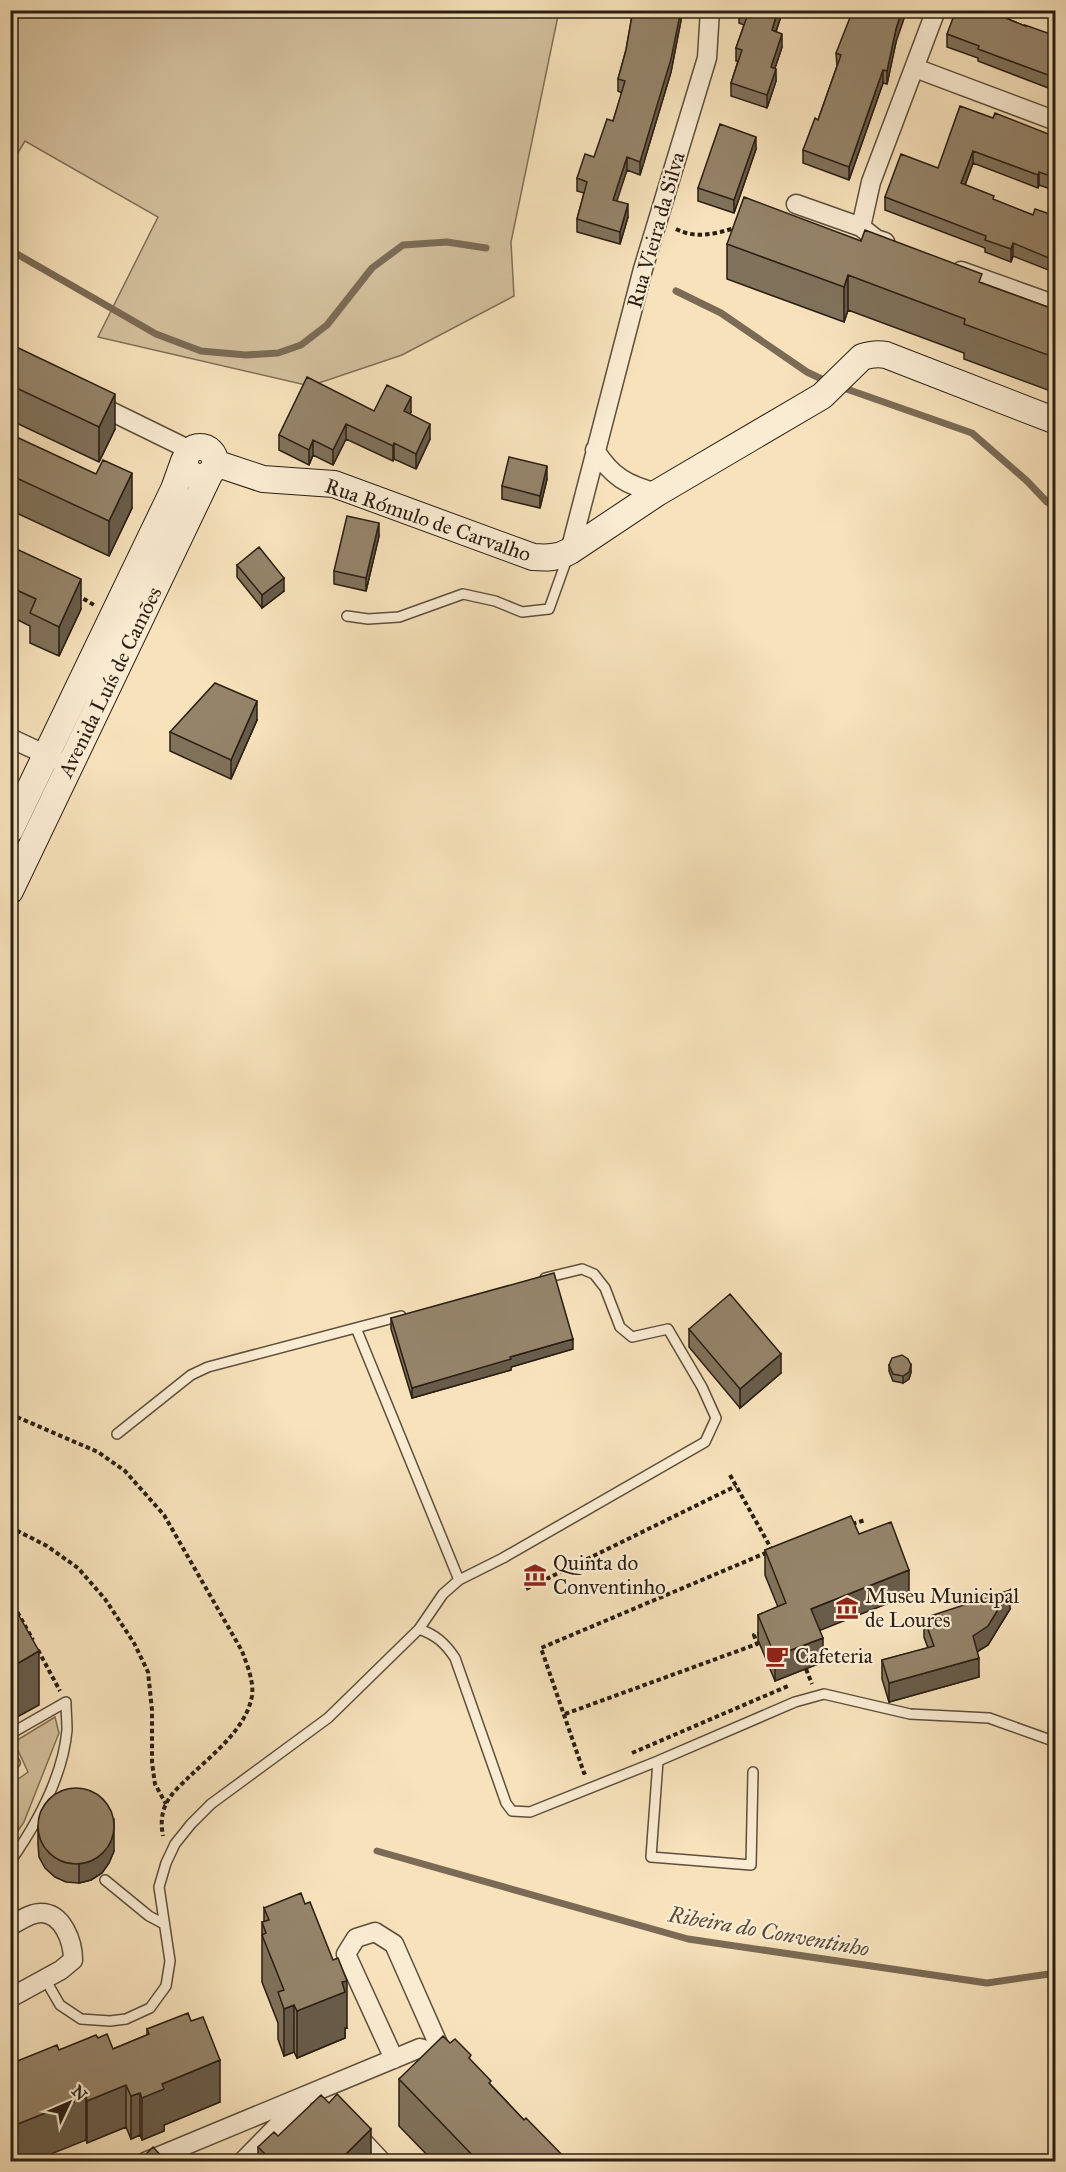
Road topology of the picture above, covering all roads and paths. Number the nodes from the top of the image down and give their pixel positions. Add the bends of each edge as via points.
1 (710, 10) edge
2 (936, 10) edge
3 (915, 68) junction
4 (1056, 121) edge
5 (796, 204) dead end
6 (658, 219) junction
7 (743, 226) edge
8 (861, 227) junction
9 (899, 248) edge
10 (944, 264) edge
11 (1056, 306) edge
12 (75, 394) edge
13 (1056, 421) edge
14 (595, 450) junction
15 (187, 455) junction
16 (213, 468) junction
17 (657, 493) junction
18 (570, 551) junction
19 (75, 586) edge
20 (114, 615) junction
21 (347, 616) dead end
22 (10, 738) edge
23 (47, 755) junction
24 (70, 766) junction
25 (10, 830) edge
26 (10, 891) edge
27 (537, 1280) edge
28 (413, 1313) edge
29 (356, 1328) junction
30 (10, 1414) edge
31 (117, 1434) dead end
32 (730, 1475) dead end
33 (736, 1486) junction
34 (865, 1520) dead end
35 (844, 1526) edge
36 (10, 1527) edge
37 (782, 1546) edge
38 (772, 1550) junction
39 (459, 1580) junction
40 (526, 1589) dead end
41 (10, 1599) edge
42 (420, 1629) junction
43 (764, 1632) edge
44 (788, 1686) dead end
45 (66, 1702) junction
46 (564, 1714) junction
47 (10, 1734) edge
48 (1051, 1740) edge
49 (10, 1755) edge
50 (627, 1755) dead end
51 (658, 1761) junction
52 (10, 1766) edge
53 (595, 1769) dead end
54 (753, 1772) dead end
55 (166, 1804) junction
56 (10, 1862) edge
57 (166, 1863) junction
58 (105, 1880) dead end
59 (164, 1924) junction
60 (10, 1926) edge
61 (45, 1979) junction
62 (10, 1998) edge
63 (443, 2055) junction
64 (394, 2059) junction
65 (460, 2072) edge
66 (311, 2094) junction
67 (330, 2107) edge
68 (344, 2123) edge
69 (180, 2155) edge
70 (145, 2162) edge
71 (242, 2162) edge
72 (382, 2162) edge

1 - 6 street, Rua Vieira da Silva via 707,58
2 - 3 street
3 - 4 street
3 - 8 street via 872,182
5 - 8 street
6 - 7 path via 687,235 714,234
6 - 14 street, Rua Vieira da Silva
8 - 9 street via 876,239
10 - 11 street
12 - 15 street
13 - 17 street via 886,355 869,354 822,396
14 - 17 street via 606,468 622,481
14 - 18 street, Rua Vieira da Silva
15 - 16 street, Rua Rómulo de Carvalho via 185,466 191,474 201,477
15 - 20 street, Avenida Luís de Camões
16 - 18 street, Rua Rómulo de Carvalho via 263,479 334,484 533,557 548,558
16 - 24 street, Avenida Luís de Camões
17 - 18 street
18 - 21 lane via 549,609 522,612 463,594 399,617
19 - 20 path via 74,594
20 - 23 street, Avenida Luís de Camões
22 - 23 street
23 - 24 street
23 - 25 street, Avenida Luís de Camões
24 - 26 street, Avenida Luís de Camões
27 - 39 lane via 582,1269 594,1274 620,1327 632,1337 668,1329 716,1418 705,1442
28 - 29 lane
29 - 31 lane via 208,1367 191,1375
29 - 39 lane
30 - 55 path via 98,1452 125,1471 164,1515 242,1651 252,1694 246,1716
32 - 33 path
33 - 38 path
33 - 40 path
34 - 35 path
36 - 55 path via 78,1568 105,1599 134,1643 148,1672 152,1763 155,1784
37 - 38 path
38 - 46 path via 541,1648
39 - 42 lane via 443,1594
41 - 45 path
42 - 51 lane via 445,1643 455,1658 512,1811 530,1812
42 - 57 lane via 328,1718 211,1804 191,1824
43 - 46 path via 754,1635 757,1644
44 - 50 path
45 - 47 lane
45 - 56 lane via 67,1730 54,1782
46 - 53 path via 584,1773
48 - 51 lane via 989,1718 910,1714 824,1694 795,1702
49 - 52 lane via 15,1763
51 - 54 lane via 651,1857 750,1865
55 - 57 path via 161,1822
57 - 59 lane via 159,1887
58 - 59 lane
59 - 61 lane via 170,1962 166,1986 150,2008 126,2019 81,2019 60,2005
60 - 61 street via 41,1913 50,1915 68,1934 73,1960
61 - 62 street
63 - 64 street via 420,2048
63 - 64 street via 394,1944 375,1932 356,1938 346,1954
63 - 65 street
64 - 66 street
66 - 67 street
66 - 69 street
66 - 71 street
68 - 72 street
69 - 70 street

